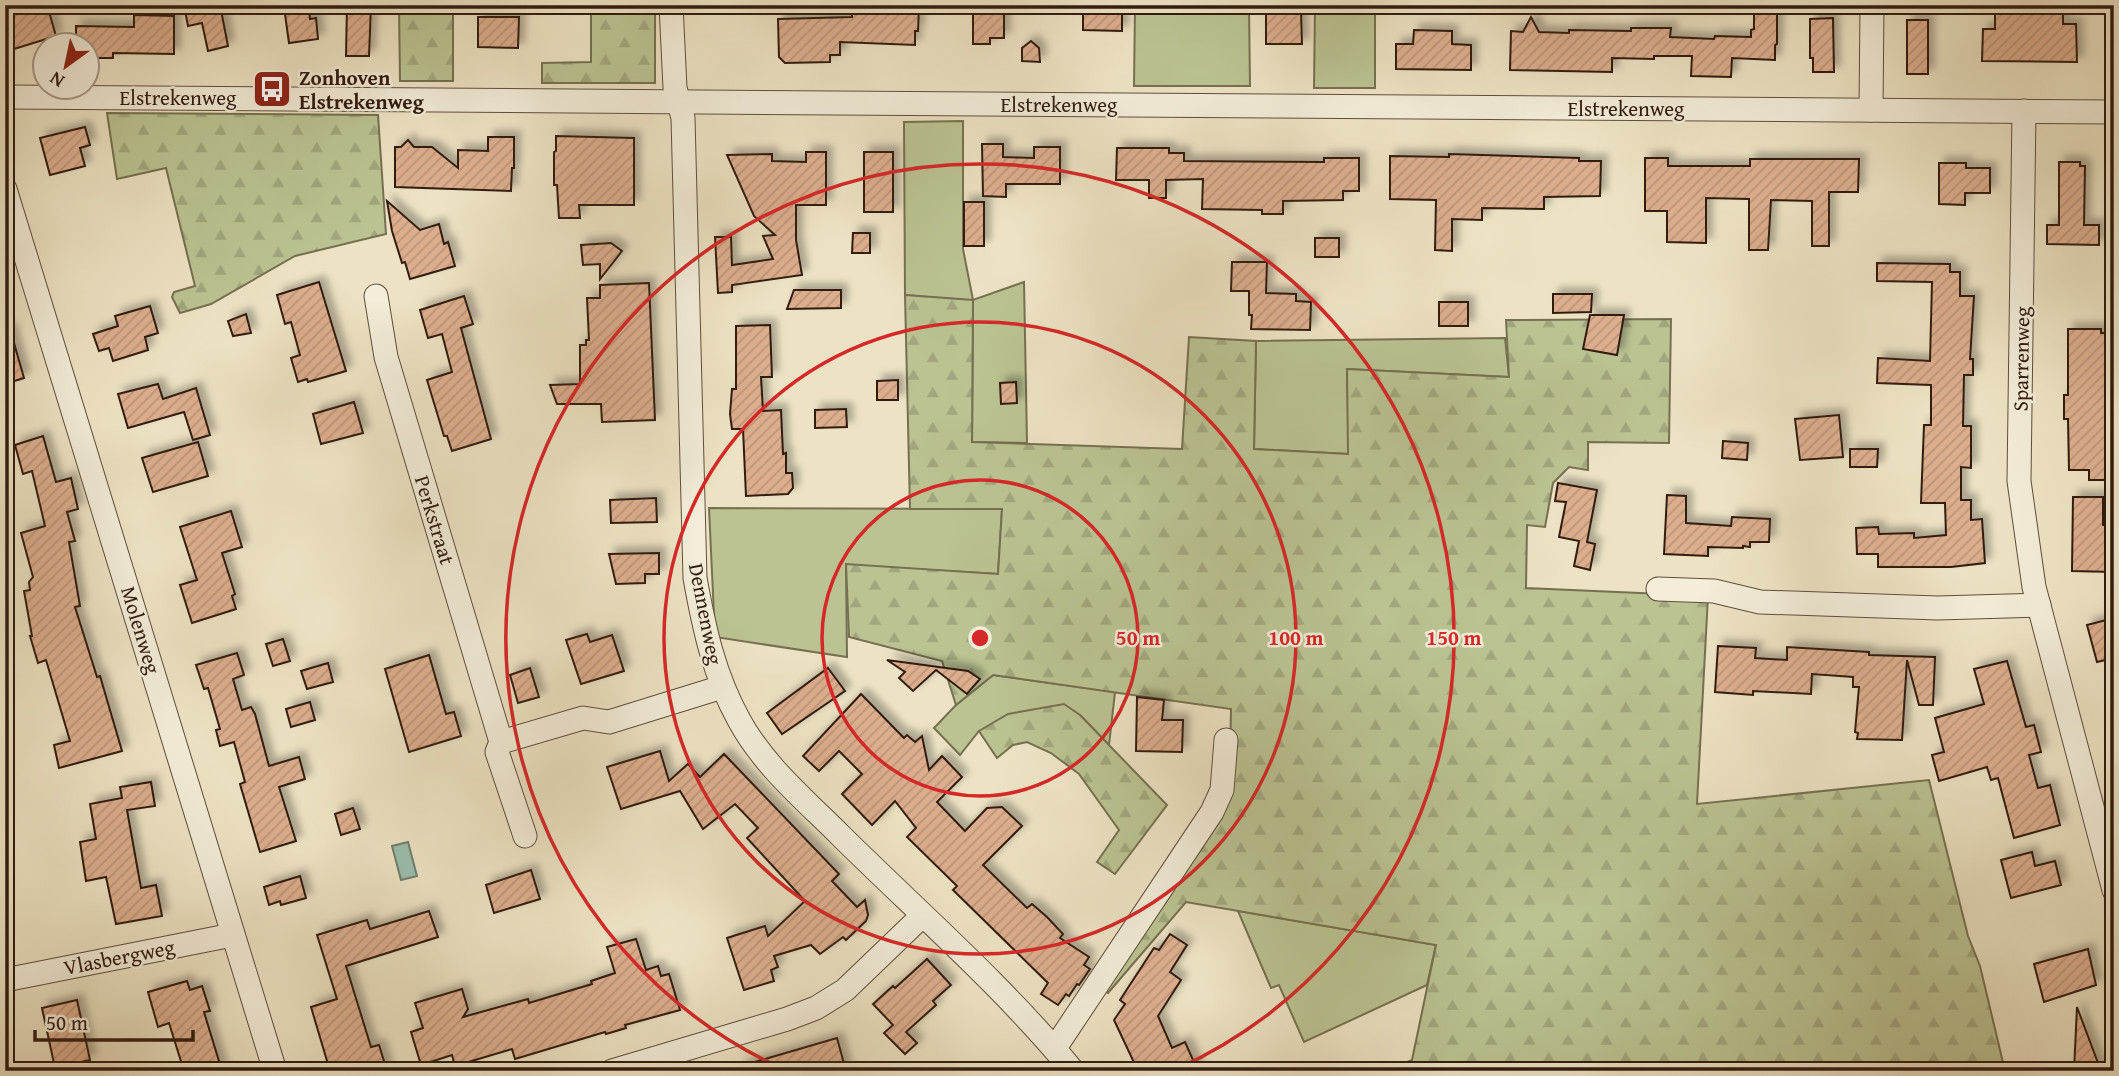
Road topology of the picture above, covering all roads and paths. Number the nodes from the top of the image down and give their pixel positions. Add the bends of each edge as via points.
1 (671, 5) edge
2 (1872, 5) edge
3 (5, 97) edge
4 (678, 101) junction
5 (1871, 110) junction
6 (2024, 111) junction
7 (2114, 112) edge
8 (5, 189) edge
9 (376, 296) dead end
10 (1658, 589) dead end
11 (2039, 605) junction
12 (722, 687) junction
13 (1226, 740) dead end
14 (501, 742) junction
15 (525, 836) dead end
16 (2114, 890) edge
17 (922, 916) junction
18 (232, 935) junction
19 (5, 980) edge
20 (1055, 1048) junction
21 (275, 1071) edge
22 (612, 1071) edge
23 (1073, 1071) edge

1 - 4 street, Dennenweg
2 - 5 street
3 - 4 street, Elstrekenweg
4 - 5 street, Elstrekenweg
4 - 12 street, Dennenweg via 683,118 695,578 707,642
5 - 6 street, Elstrekenweg
6 - 7 street, Elstrekenweg
6 - 11 street, Sparrenweg via 2020,481
8 - 18 street, Molenweg
9 - 14 street, Perkstraat via 386,357
10 - 11 street via 1714,591 1760,602 1938,608
11 - 16 street, Sparrenweg
12 - 14 street via 609,722 583,718
12 - 17 street, Dennenweg via 740,723 777,772
13 - 20 street via 1222,790 1212,812
14 - 15 street, Perkstraat via 497,752
17 - 20 street, Dennenweg
17 - 22 street via 845,990 816,1008
18 - 19 street, Vlasbergweg
18 - 21 street, Molenweg
20 - 23 street, Dennenweg

